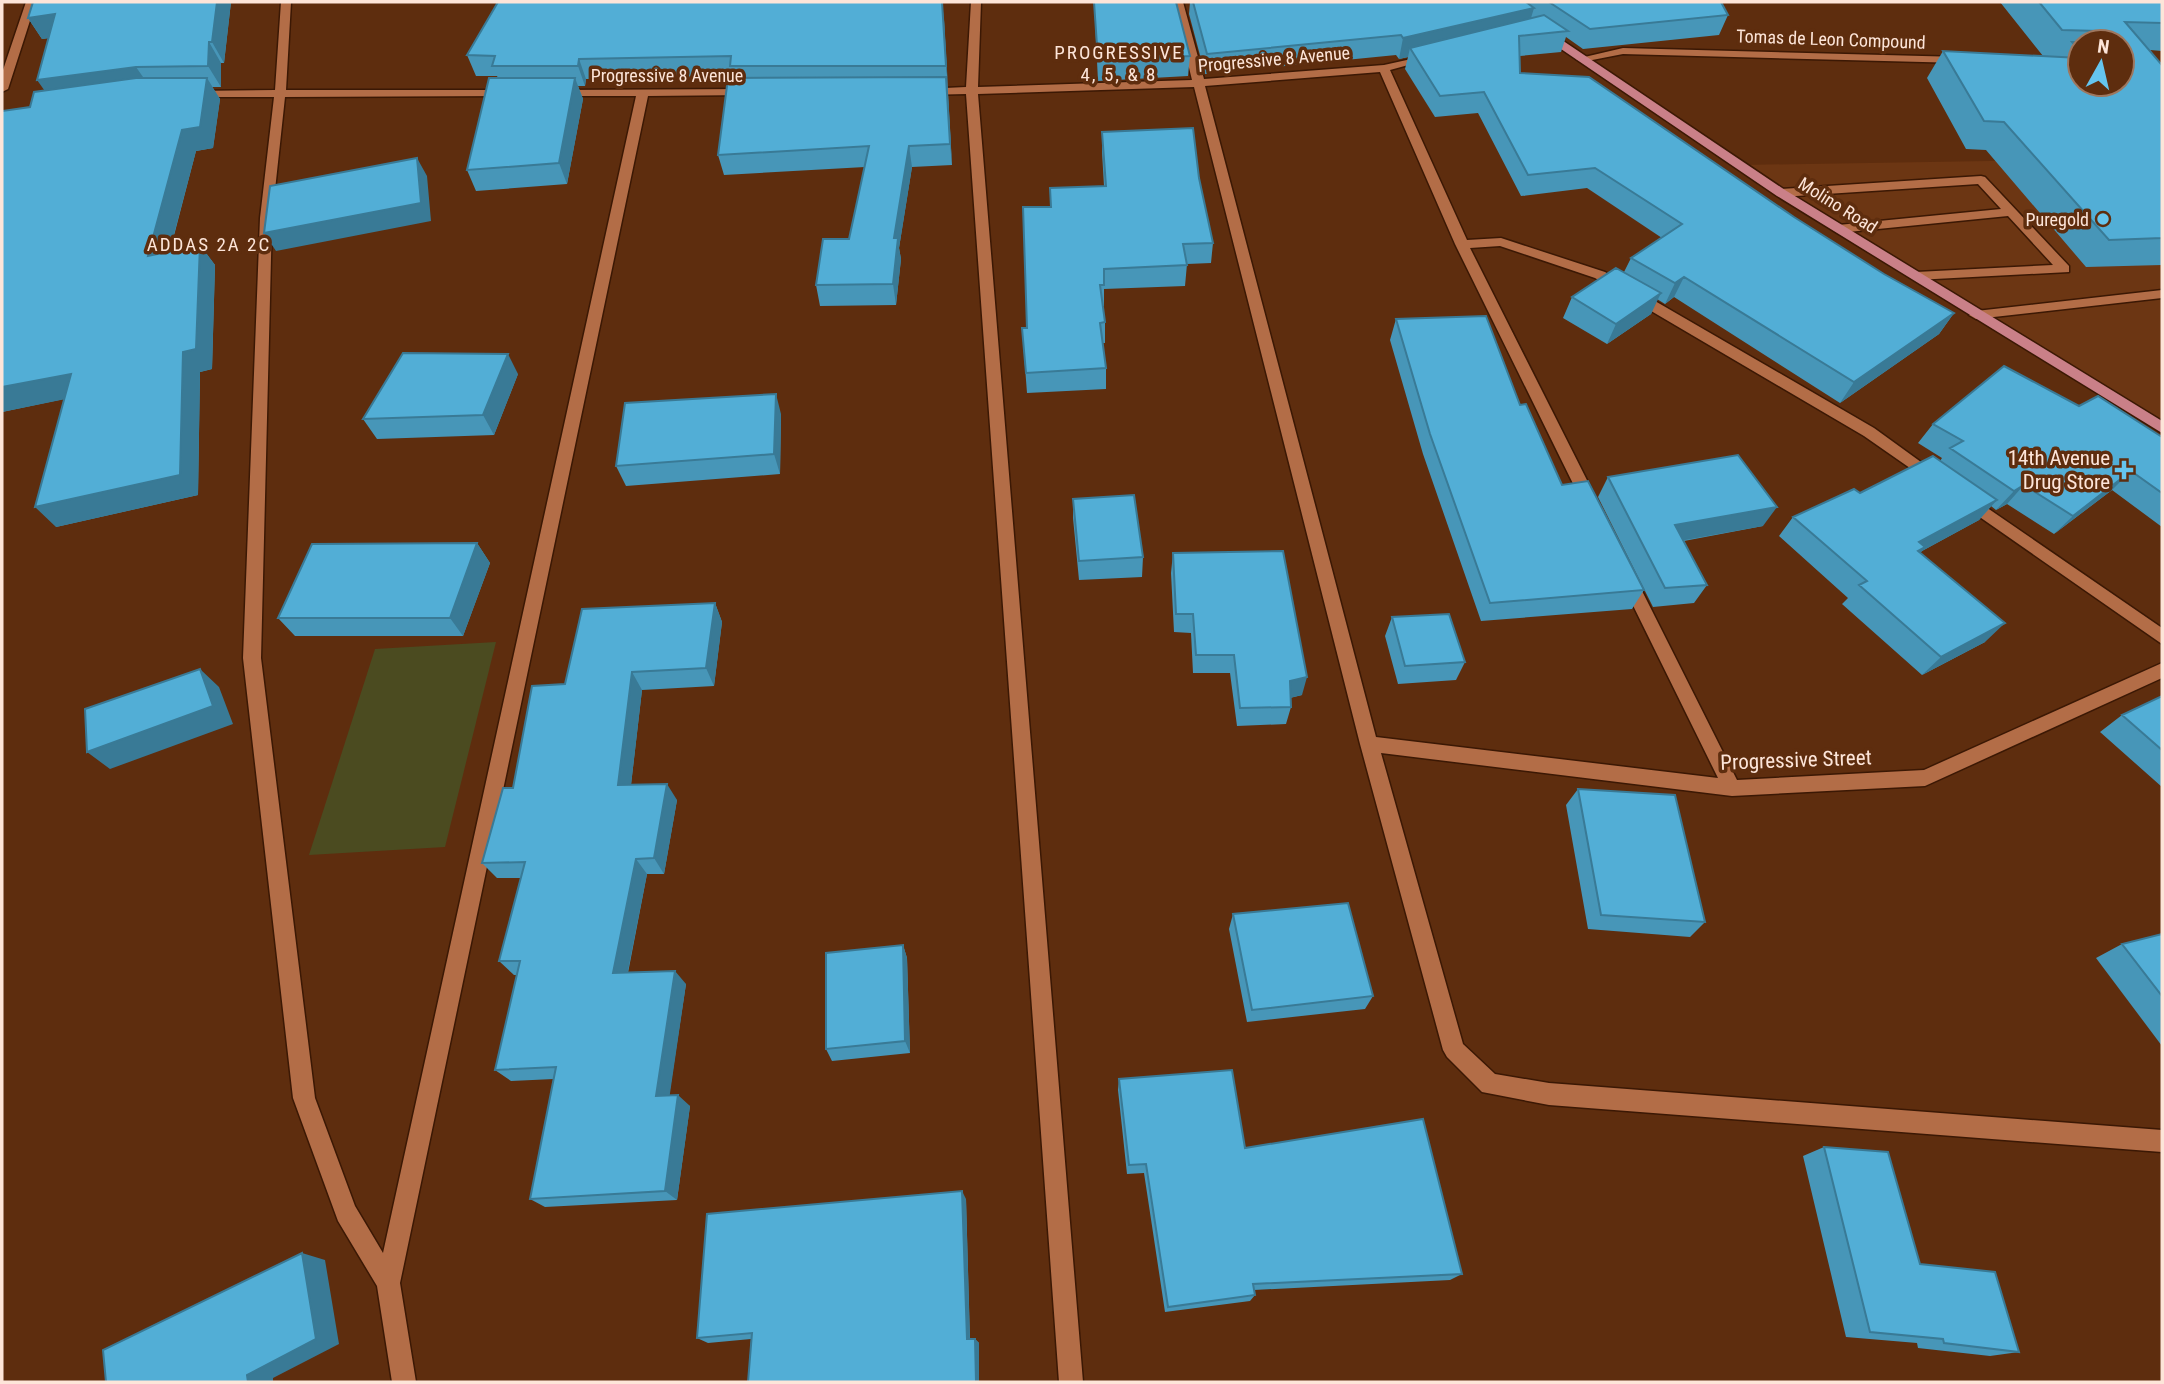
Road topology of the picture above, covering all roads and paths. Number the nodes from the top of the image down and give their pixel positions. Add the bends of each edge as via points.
1 (31, 2) edge
2 (286, 2) edge
3 (976, 2) edge
4 (1178, 2) edge
5 (1527, 27) edge
6 (1539, 29) joint
7 (1448, 52) edge
8 (1582, 59) junction
9 (1970, 61) edge
10 (1384, 68) junction
11 (1198, 83) junction
12 (2, 89) edge
13 (643, 92) junction
14 (766, 92) edge
15 (917, 92) edge
16 (972, 92) junction
17 (176, 93) edge
18 (517, 93) edge
19 (545, 93) edge
20 (281, 94) junction
21 (1781, 193) junction
22 (2011, 212) junction
23 (1838, 229) junction
24 (1462, 244) junction
25 (1916, 275) junction
26 (2162, 294) edge
27 (1976, 315) junction
28 (2162, 428) edge
29 (1597, 516) edge
30 (1622, 565) edge
31 (2162, 637) edge
32 (2162, 670) edge
33 (1369, 744) junction
34 (1732, 788) junction
35 (2162, 1141) edge
36 (388, 1283) junction
37 (404, 1382) edge
38 (1071, 1382) edge

1 - 12 street
2 - 20 street
3 - 16 street
4 - 11 street
5 - 6 street
6 - 8 main road, Molino Road
7 - 10 street, Progressive 8 Avenue
8 - 9 street, Tomas de Leon Compound via 1623,51
8 - 21 main road, Molino Road
10 - 11 street, Progressive 8 Avenue
10 - 24 street
11 - 16 street, Progressive 8 Avenue
11 - 33 street
13 - 14 street, Progressive 8 Avenue
13 - 19 street, Progressive 8 Avenue
13 - 36 street
15 - 16 street, Progressive 8 Avenue
16 - 38 street
17 - 20 street
18 - 20 street
20 - 36 street via 267,218 252,658 304,1098 346,1213
21 - 22 street via 1981,180
21 - 23 main road, Molino Road
22 - 23 street
22 - 25 street via 2064,268
23 - 25 main road, Molino Road
24 - 29 street
24 - 31 street via 1501,242 1600,275 1869,432
25 - 27 main road, Molino Road
26 - 27 street
27 - 28 main road, Molino Road
30 - 34 street
32 - 34 street, Progressive Street via 1925,778
33 - 34 street, Progressive Street
33 - 35 street via 1454,1050 1490,1084 1549,1094
36 - 37 street

